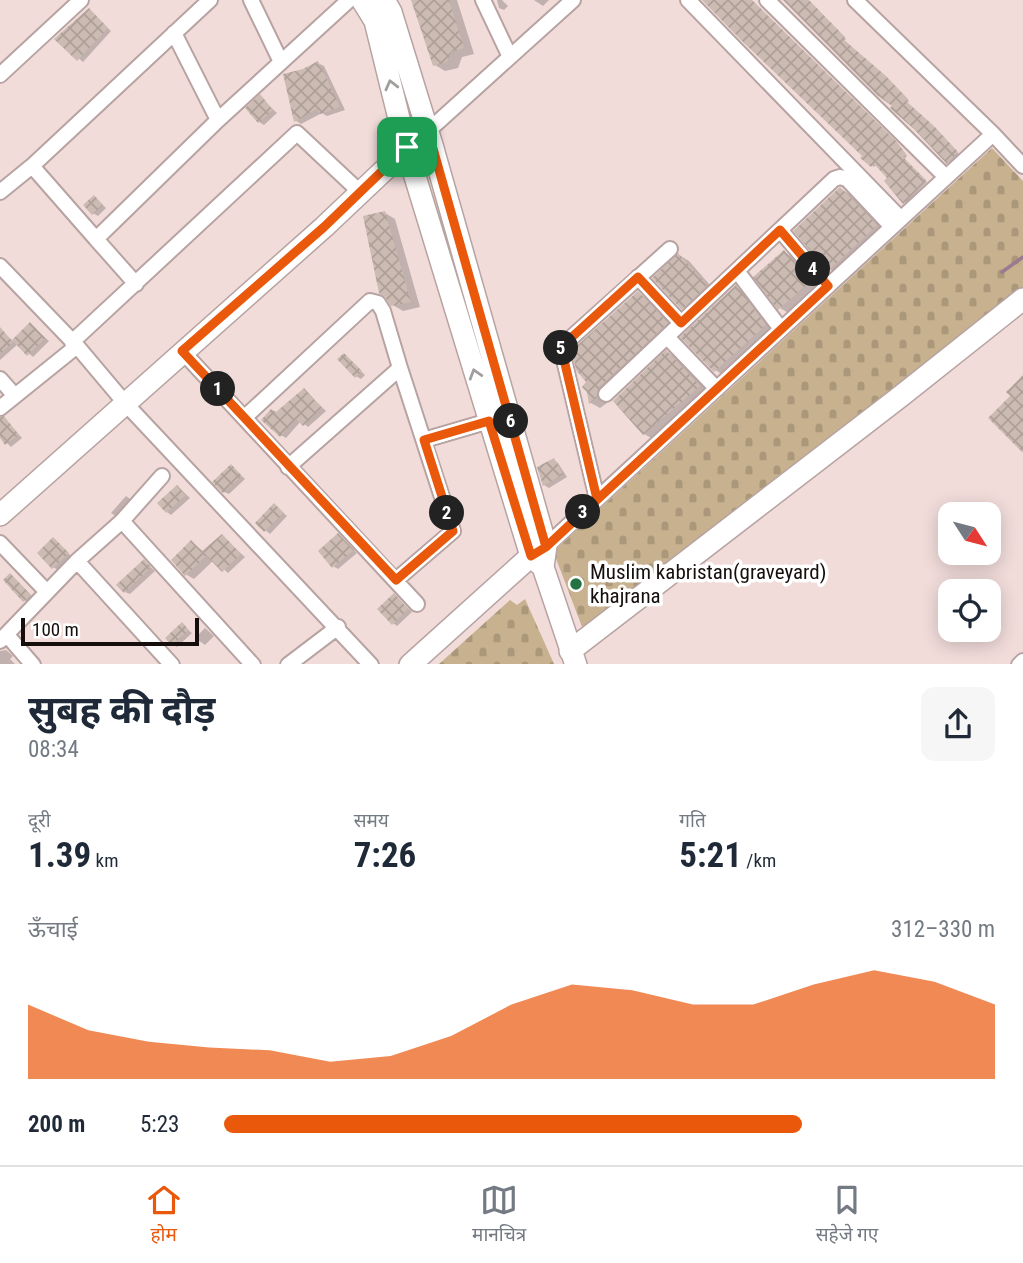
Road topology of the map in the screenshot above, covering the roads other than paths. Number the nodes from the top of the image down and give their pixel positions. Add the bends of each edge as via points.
1 (81, 0) edge
2 (210, 0) edge
3 (251, 0) edge
4 (349, 0) edge
5 (362, 0) edge
6 (384, 0) edge
7 (483, 0) edge
8 (573, 0) edge
9 (688, 0) edge
10 (767, 0) edge
11 (855, 0) edge
12 (174, 33) junction
13 (510, 57) junction
14 (281, 62) junction
15 (0, 75) edge
16 (218, 120) junction
17 (428, 131) junction
18 (993, 134) junction
19 (407, 147) junction
20 (32, 166) junction
21 (1023, 166) edge
22 (946, 177) junction
23 (0, 192) edge
24 (361, 193) junction
25 (897, 223) junction
26 (780, 230) junction
27 (96, 239) junction
28 (670, 249) dead end
29 (0, 266) edge
30 (737, 271) junction
31 (638, 277) junction
32 (136, 284) junction
33 (828, 286) junction
34 (1023, 299) edge
35 (681, 323) junction
36 (781, 329) junction
37 (668, 338) junction
38 (75, 344) junction
39 (182, 351) junction
40 (400, 369) junction
41 (0, 379) edge
42 (717, 389) junction
43 (606, 394) dead end
44 (15, 396) junction
45 (125, 403) junction
46 (0, 408) edge
47 (244, 418) junction
48 (489, 421) junction
49 (424, 440) junction
50 (288, 467) junction
51 (162, 476) dead end
52 (597, 499) junction
53 (0, 515) edge
54 (122, 521) junction
55 (0, 543) edge
56 (540, 557) junction
57 (77, 561) junction
58 (396, 580) junction
59 (47, 592) junction
60 (417, 604) dead end
61 (338, 627) junction
62 (3, 638) edge
63 (573, 658) edge
64 (167, 659) edge
65 (1023, 661) edge
66 (33, 664) edge
67 (151, 664) edge
68 (253, 664) edge
69 (288, 664) edge
70 (371, 664) edge
71 (410, 664) edge
72 (1019, 664) edge

1 - 15 street
2 - 12 street
3 - 14 street
4 - 14 street
19 -> 5 street via 374,21
6 - 17 street
7 - 13 street
8 - 13 street
9 - 25 street
10 - 22 street
11 - 18 street
12 - 16 street
12 - 20 street
13 - 17 street
14 - 16 street
16 - 27 street
17 - 19 street
17 - 56 street
18 - 21 street
18 - 22 street
19 - 24 street
48 -> 19 street
20 - 23 street
20 - 27 street
22 - 25 street
24 - 32 street via 297,133
24 - 39 street
25 - 26 street via 840,177
25 - 33 street
26 - 30 street
26 - 33 street
27 - 32 street
28 - 31 street
29 - 38 street
30 - 35 street
30 - 36 street
31 - 35 street
31 - 52 street via 561,347
32 - 38 street
33 - 36 street
34 - 63 street
35 - 37 street
36 - 42 street
37 - 42 street
37 - 43 street
38 - 44 street
38 - 45 street
39 - 45 street
39 - 47 street
40 - 47 street via 383,311 370,301
40 - 49 street
40 - 50 street
41 - 44 street
42 - 52 street
44 - 46 street
45 - 53 street
45 - 61 street
47 - 50 street
48 - 49 street
48 - 56 street
49 - 58 street via 453,531
50 - 58 street
51 - 54 street
52 - 56 street
54 - 57 street
54 - 68 street
55 - 59 street
56 - 63 street
56 - 71 street
57 - 59 street
57 - 64 street
58 - 60 street
59 - 62 street
61 - 69 street
61 - 70 street
62 - 66 street
64 - 67 street
65 - 72 street

